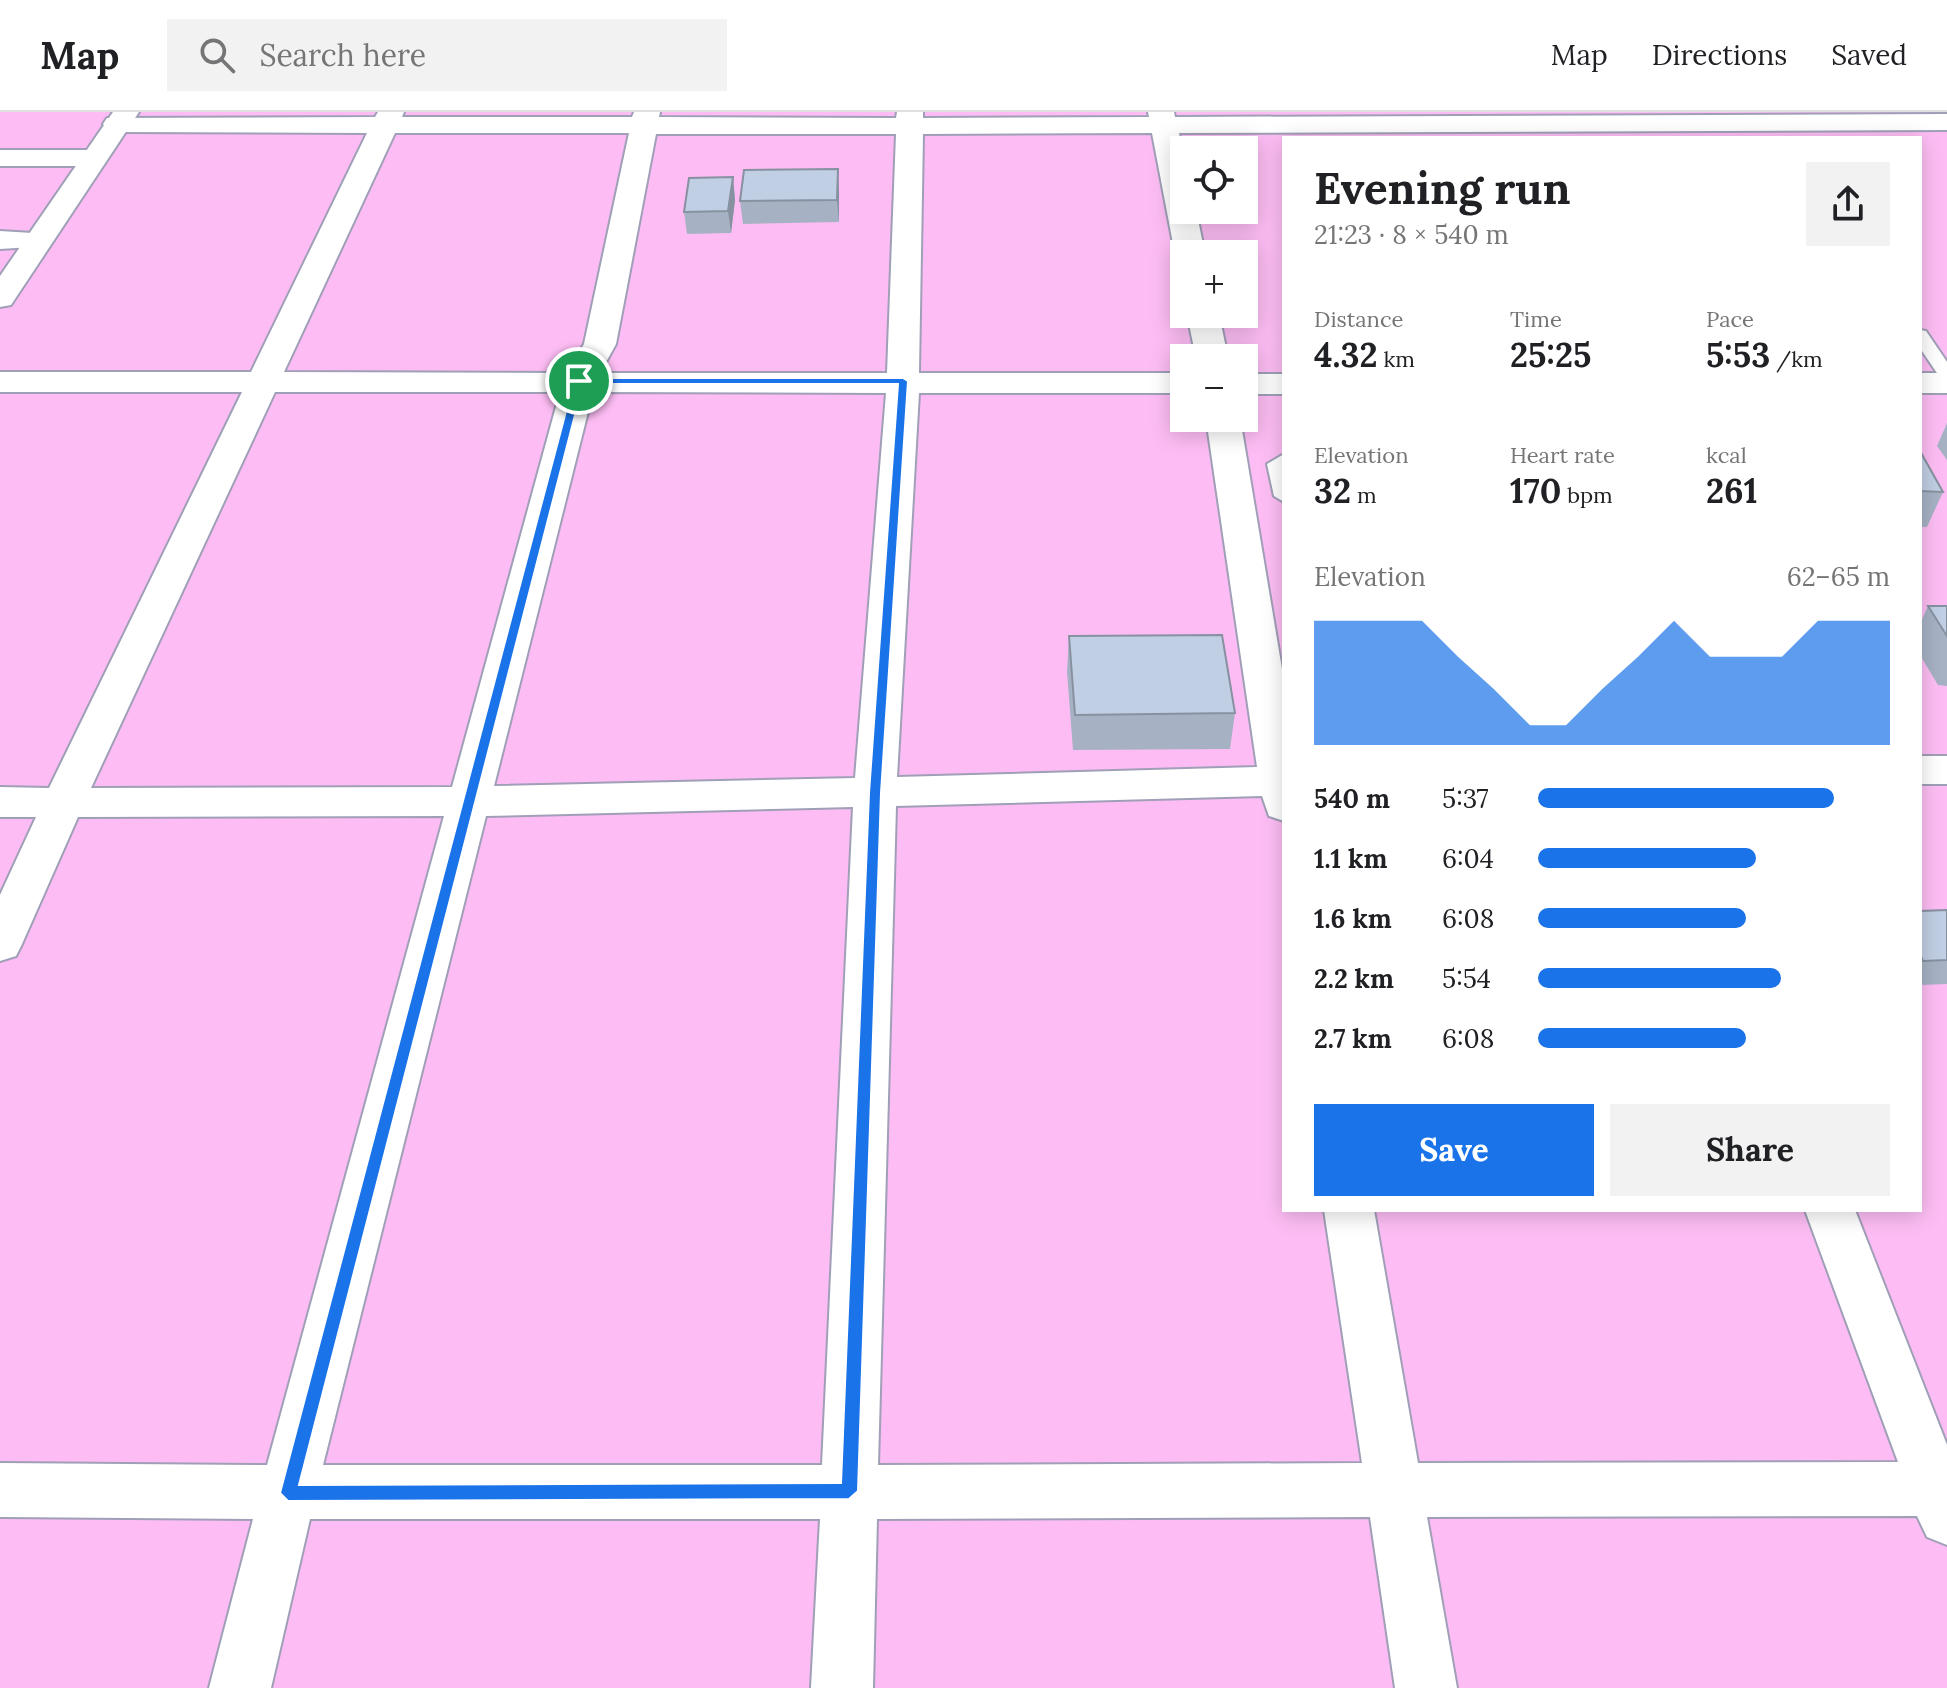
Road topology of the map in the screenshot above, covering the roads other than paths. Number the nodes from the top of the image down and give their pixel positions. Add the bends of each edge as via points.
1 (1684, 117) edge
2 (122, 118) edge
3 (645, 118) edge
4 (1162, 118) edge
5 (388, 119) edge
6 (910, 119) edge
7 (1944, 120) edge
8 (1430, 124) edge
9 (0, 158) edge
10 (94, 158) junction
11 (0, 240) edge
12 (39, 240) junction
13 (1187, 240) edge
14 (0, 298) edge
15 (1922, 338) edge
16 (1947, 375) edge
17 (266, 381) junction
18 (579, 381) junction
19 (903, 381) junction
20 (0, 382) edge
21 (1170, 383) edge
22 (1922, 383) edge
23 (1947, 383) edge
24 (1258, 384) edge
25 (1282, 384) edge
26 (1225, 432) edge
27 (1282, 461) edge
28 (1282, 488) edge
29 (1922, 770) edge
30 (1947, 770) edge
31 (1282, 783) edge
32 (1282, 789) edge
33 (875, 793) junction
34 (469, 800) junction
35 (0, 802) edge
36 (63, 803) junction
37 (0, 944) edge
38 (1349, 1212) edge
39 (1831, 1212) edge
40 (1393, 1488) junction
41 (0, 1490) edge
42 (849, 1491) junction
43 (288, 1493) junction
44 (1941, 1504) edge
45 (240, 1688) edge
46 (842, 1688) edge
47 (1426, 1688) edge

1 - 7 street
1 - 8 street
2 - 5 street
2 - 10 street
3 - 5 street
3 - 6 street
3 - 18 street via 600,344
4 - 6 street
4 - 8 street
4 - 13 street
5 - 17 street
6 - 19 street
9 - 10 street
10 - 12 street
11 - 12 street
12 - 14 street
15 - 16 lane
17 - 18 street
17 - 20 street
17 - 36 street
18 - 19 street
18 - 34 street
19 - 21 street
19 - 33 street
22 - 23 street
24 - 25 street
26 - 31 street
27 - 28 lane via 1276,464
29 - 30 street
32 - 33 street
33 - 34 street
33 - 42 street
34 - 36 street
34 - 43 street
35 - 36 street
36 - 37 street
38 - 40 street
39 - 44 street
40 - 42 street
40 - 44 street
40 - 47 street
41 - 43 street
42 - 43 street
42 - 46 street
43 - 45 street

